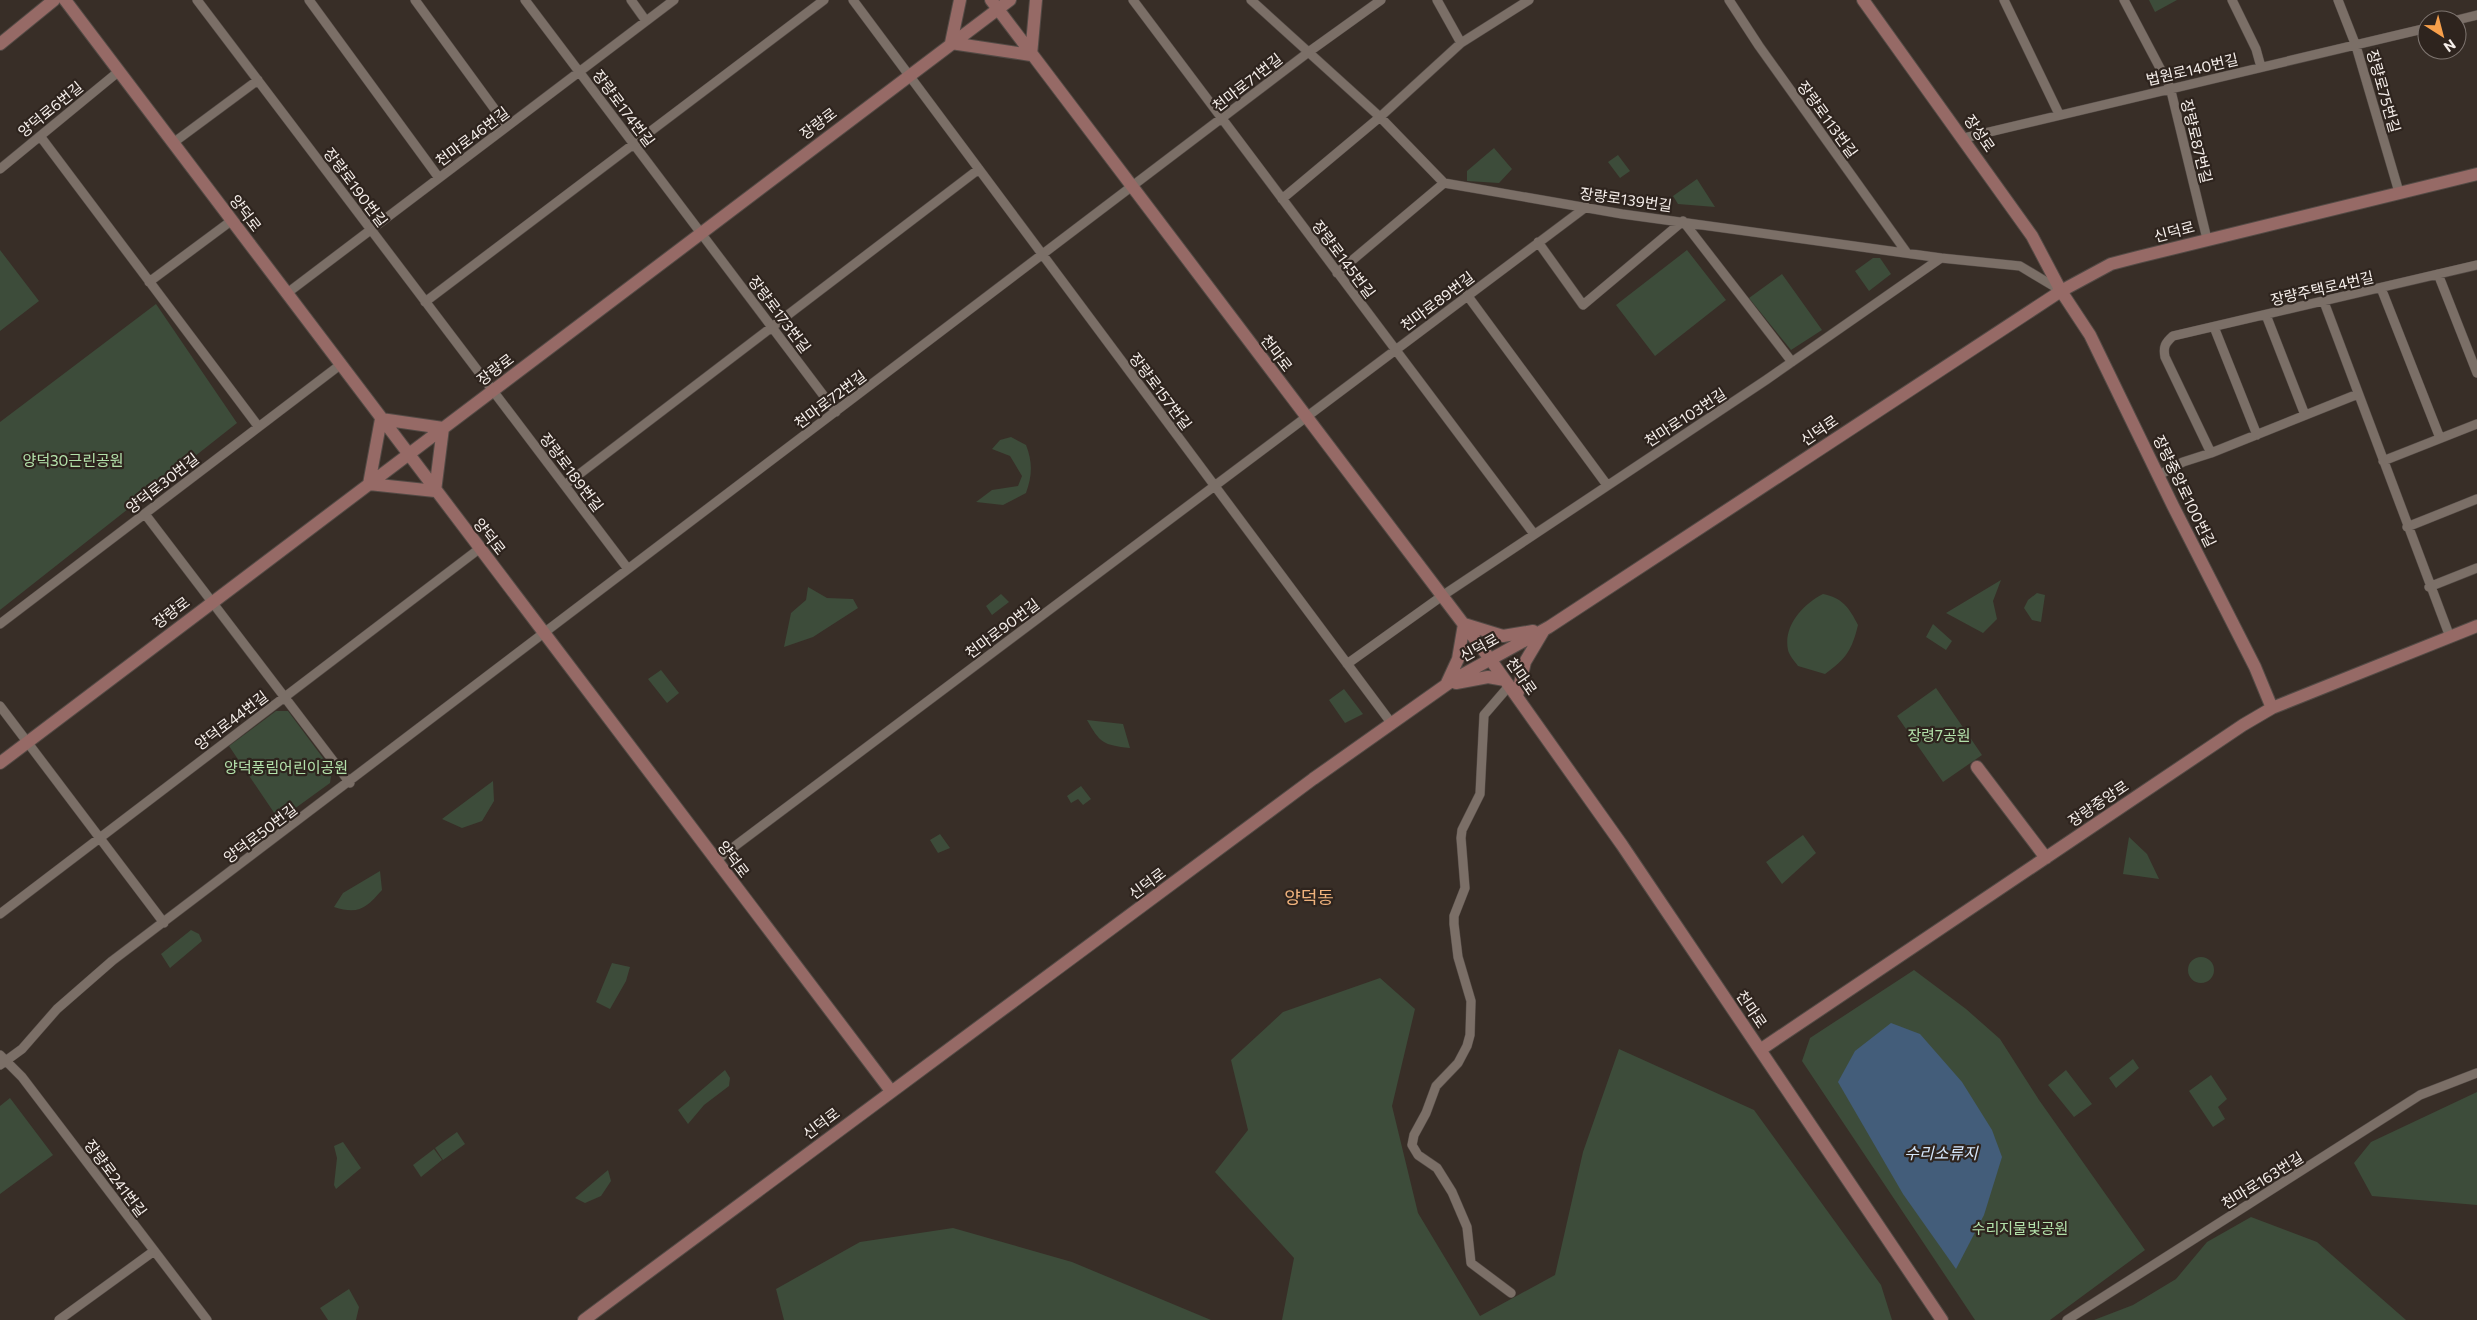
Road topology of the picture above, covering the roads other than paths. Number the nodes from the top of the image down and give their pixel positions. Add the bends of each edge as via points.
1 (54, 0) edge
2 (65, 0) edge
3 (197, 0) edge
4 (309, 0) edge
5 (414, 0) edge
6 (525, 0) edge
7 (631, 0) edge
8 (674, 0) edge
9 (824, 0) edge
10 (853, 0) edge
11 (960, 0) edge
12 (1010, 0) edge
13 (1036, 0) edge
14 (1133, 0) edge
15 (1252, 0) edge
16 (1381, 0) edge
17 (1437, 0) edge
18 (1529, 0) edge
19 (1729, 0) edge
20 (1863, 0) edge
21 (2004, 0) edge
22 (2124, 0) edge
23 (2232, 0) edge
24 (2338, 0) edge
25 (994, 4) edge
26 (646, 21) junction
27 (2417, 31) edge
28 (951, 43) junction
29 (1461, 43) junction
30 (0, 44) edge
31 (2356, 46) junction
32 (1310, 51) junction
33 (1031, 54) junction
34 (2261, 67) junction
35 (579, 71) junction
36 (118, 72) junction
37 (909, 75) junction
38 (258, 80) junction
39 (2170, 87) junction
40 (2059, 114) junction
41 (1380, 117) junction
42 (1221, 119) junction
43 (507, 126) junction
44 (40, 136) junction
45 (1964, 138) junction
46 (173, 143) junction
47 (634, 143) junction
48 (0, 169) edge
49 (979, 169) junction
50 (2477, 175) edge
51 (439, 178) junction
52 (1444, 183) junction
53 (1132, 188) junction
54 (2399, 192) junction
55 (1282, 200) junction
56 (1586, 207) junction
57 (232, 221) junction
58 (1683, 221) junction
59 (371, 230) junction
60 (702, 232) junction
61 (2207, 239) junction
62 (1538, 242) junction
63 (1907, 253) junction
64 (1043, 255) junction
65 (1941, 258) junction
66 (2477, 265) edge
67 (1337, 273) junction
68 (2438, 274) junction
69 (149, 282) junction
70 (2381, 288) junction
71 (2061, 291) junction
72 (286, 294) junction
73 (1467, 295) junction
74 (426, 302) junction
75 (2324, 302) junction
76 (2266, 315) junction
77 (773, 327) junction
78 (2214, 327) junction
79 (1395, 350) junction
80 (1792, 362) junction
81 (340, 365) junction
82 (2477, 373) edge
83 (493, 391) junction
84 (2358, 394) junction
85 (836, 412) junction
86 (2305, 415) junction
87 (1305, 417) junction
88 (381, 419) junction
89 (2477, 424) edge
90 (258, 426) junction
91 (443, 428) junction
92 (2257, 435) junction
93 (2440, 438) junction
94 (2211, 453) junction
95 (408, 455) junction
96 (2383, 461) junction
97 (2159, 475) junction
98 (370, 484) junction
99 (565, 485) junction
100 (1607, 485) junction
101 (1215, 486) junction
102 (435, 491) junction
103 (2477, 499) edge
104 (145, 514) junction
105 (2407, 526) junction
106 (1534, 534) junction
107 (479, 549) junction
108 (2477, 568) edge
109 (628, 569) junction
110 (2429, 587) junction
111 (1442, 596) junction
112 (210, 602) junction
113 (0, 624) edge
114 (1464, 624) junction
115 (2477, 626) edge
116 (1545, 629) junction
117 (544, 632) junction
118 (2450, 638) junction
119 (1490, 659) junction
120 (1347, 664) junction
121 (1446, 686) junction
122 (1510, 687) junction
123 (284, 696) junction
124 (0, 706) edge
125 (2272, 708) junction
126 (1392, 724) junction
127 (28, 742) junction
128 (0, 763) edge
129 (1977, 768) dead end
130 (350, 783) junction
131 (100, 837) junction
132 (2046, 858) junction
133 (715, 861) junction
134 (0, 914) edge
135 (164, 923) junction
136 (1760, 1050) junction
137 (2, 1060) edge
138 (2477, 1072) edge
139 (891, 1091) junction
140 (154, 1250) junction
141 (1511, 1293) dead end
142 (59, 1320) edge
143 (207, 1320) edge
144 (584, 1320) edge
145 (1942, 1320) edge
146 (2067, 1320) edge

1 - 30 street
2 - 36 street, 양덕로
3 - 38 street, 장량로190번길
4 - 51 street
5 - 43 street
6 - 35 street, 장량로174번길
7 - 26 street
8 - 26 street, 천마로46번길
9 - 47 street
10 - 37 street, 장량로157번길
11 - 28 street
12 - 25 street, 장량로
13 - 33 street
14 - 42 street, 장량로145번길
15 - 32 street
16 - 32 street, 천마로71번길
17 - 29 street
18 - 29 street
19 - 63 street, 장량로113번길
20 - 45 street, 장성로
21 - 40 street
22 - 39 street, 장량로87번길
23 - 34 street via 2256,49
24 - 31 street, 장량로75번길
25 - 28 street, 장량로
25 - 33 street, 천마로
26 - 35 street, 천마로46번길
27 - 31 street, 법원로140번길
28 - 33 street
28 - 37 street, 장량로
29 - 41 street
31 - 34 street, 법원로140번길
31 - 54 street, 장량로75번길
32 - 41 street
32 - 42 street, 천마로71번길
33 - 53 street, 천마로
34 - 39 street, 법원로140번길
35 - 43 street, 천마로46번길
35 - 47 street, 장량로174번길
36 - 44 street, 양덕로6번길
36 - 46 street, 양덕로
37 - 49 street, 장량로157번길
37 - 60 street, 장량로
38 - 46 street
38 - 59 street, 장량로190번길
39 - 40 street, 법원로140번길
39 - 61 street, 장량로87번길
40 - 45 street, 법원로140번길
41 - 52 street
41 - 55 street
42 - 53 street, 천마로71번길
42 - 55 street, 장량로145번길
43 - 51 street, 천마로46번길
44 - 48 street, 양덕로6번길
44 - 69 street
45 - 71 street, 장성로 via 2032,236
46 - 57 street, 양덕로
47 - 60 street, 장량로174번길
47 - 74 street
49 - 64 street, 장량로157번길
49 - 77 street
50 - 54 street, 신덕로
51 - 59 street, 천마로46번길
52 - 56 street, 장량로139번길
52 - 67 street
53 - 64 street, 천마로72번길
53 - 87 street, 천마로
54 - 61 street, 신덕로
55 - 67 street, 장량로145번길
56 - 58 street, 장량로139번길
56 - 62 street, 천마로89번길
57 - 69 street
57 - 72 street, 양덕로
58 - 62 street via 1583,305
58 - 63 street, 장량로139번길
58 - 80 street
59 - 72 street, 천마로46번길
59 - 74 street, 장량로190번길
60 - 77 street, 장량로173번길
60 - 83 street, 장량로
61 - 71 street, 신덕로 via 2111,264
62 - 73 street, 천마로89번길
63 - 65 street, 장량로139번길
64 - 85 street, 천마로72번길
64 - 101 street, 장량로157번길
65 - 71 street, 장량로139번길 via 2020,266
65 - 80 street, 천마로103번길
66 - 68 street, 장량주택로4번길
67 - 79 street, 장량로145번길
68 - 70 street, 장량주택로4번길
68 - 82 street
69 - 90 street
70 - 75 street, 장량주택로4번길
70 - 93 street
71 - 97 street, 장량중앙로100번길 via 2090,334
71 - 116 street, 신덕로
72 - 81 street, 양덕로
73 - 79 street, 천마로89번길
73 - 100 street
74 - 83 street, 장량로190번길
75 - 76 street, 장량주택로4번길
75 - 84 street
76 - 78 street, 장량주택로4번길
76 - 86 street
77 - 85 street, 장량로173번길
77 - 99 street
78 - 92 street
78 - 94 street, 장량주택로4번길 via 2173,336 2163,349
79 - 87 street, 천마로89번길
79 - 106 street, 장량로145번길
80 - 100 street, 천마로103번길
81 - 88 street, 양덕로
81 - 90 street, 양덕로30번길
83 - 91 street, 장량로
83 - 99 street, 장량로189번길
84 - 86 street
84 - 96 street
85 - 109 street, 천마로72번길
86 - 92 street
87 - 101 street, 천마로90번길
87 - 111 street, 천마로
88 - 91 street
88 - 95 street, 양덕로
88 - 98 street
89 - 93 street
90 - 104 street, 양덕로30번길
91 - 95 street, 장량로
91 - 102 street
92 - 94 street
93 - 96 street
94 - 97 street via 2183,462
95 - 98 street, 장량로
95 - 102 street, 양덕로
96 - 105 street
97 - 125 street, 장량중앙로100번길
98 - 102 street
98 - 112 street, 장량로
99 - 109 street, 장량로189번길
100 - 106 street, 천마로103번길
101 - 120 street, 장량로157번길
101 - 133 street, 천마로90번길
102 - 107 street, 양덕로
103 - 105 street
104 - 112 street
104 - 113 street, 양덕로30번길
105 - 110 street
106 - 111 street, 천마로103번길
107 - 117 street, 양덕로
107 - 123 street, 양덕로44번길
108 - 110 street
109 - 117 street, 천마로72번길
110 - 118 street
111 - 114 street, 천마로
111 - 120 street, 천마로103번길
112 - 123 street
112 - 127 street, 장량로
114 - 116 street via 1503,636
114 - 119 street, 천마로
114 - 121 street via 1458,659
115 - 118 street, 장량중앙로
116 - 119 street, 신덕로
116 - 122 street
117 - 130 street, 양덕로50번길
117 - 133 street, 양덕로
118 - 125 street, 장량중앙로
119 - 121 street, 신덕로
119 - 122 street, 천마로
120 - 126 street, 장량로157번길
121 - 122 street via 1488,677
121 - 126 street, 신덕로
122 - 136 street, 천마로 via 1622,845
122 - 141 street via 1484,715 1480,794 1461,838 1465,888 1454,924 1458,957 1471,1001 1468,1046 1458,1063 1436,1086 1412,1145 1418,1156 1437,1168 1452,1192 1467,1227 1472,1264
123 - 130 street
123 - 131 street, 양덕로44번길
124 - 127 street
125 - 132 street, 장량중앙로
126 - 139 street, 신덕로
127 - 128 street, 장량로
127 - 131 street
129 - 132 street
130 - 135 street, 양덕로50번길
131 - 134 street, 양덕로44번길
131 - 135 street
132 - 136 street, 장량중앙로
133 - 139 street, 양덕로
135 - 137 street, 양덕로50번길 via 74,993 22,1049
136 - 145 street, 천마로
137 - 140 street, 장량로241번길 via 22,1077
138 - 146 street, 천마로163번길 via 2420,1095
139 - 144 street, 신덕로
140 - 142 street
140 - 143 street, 장량로241번길

